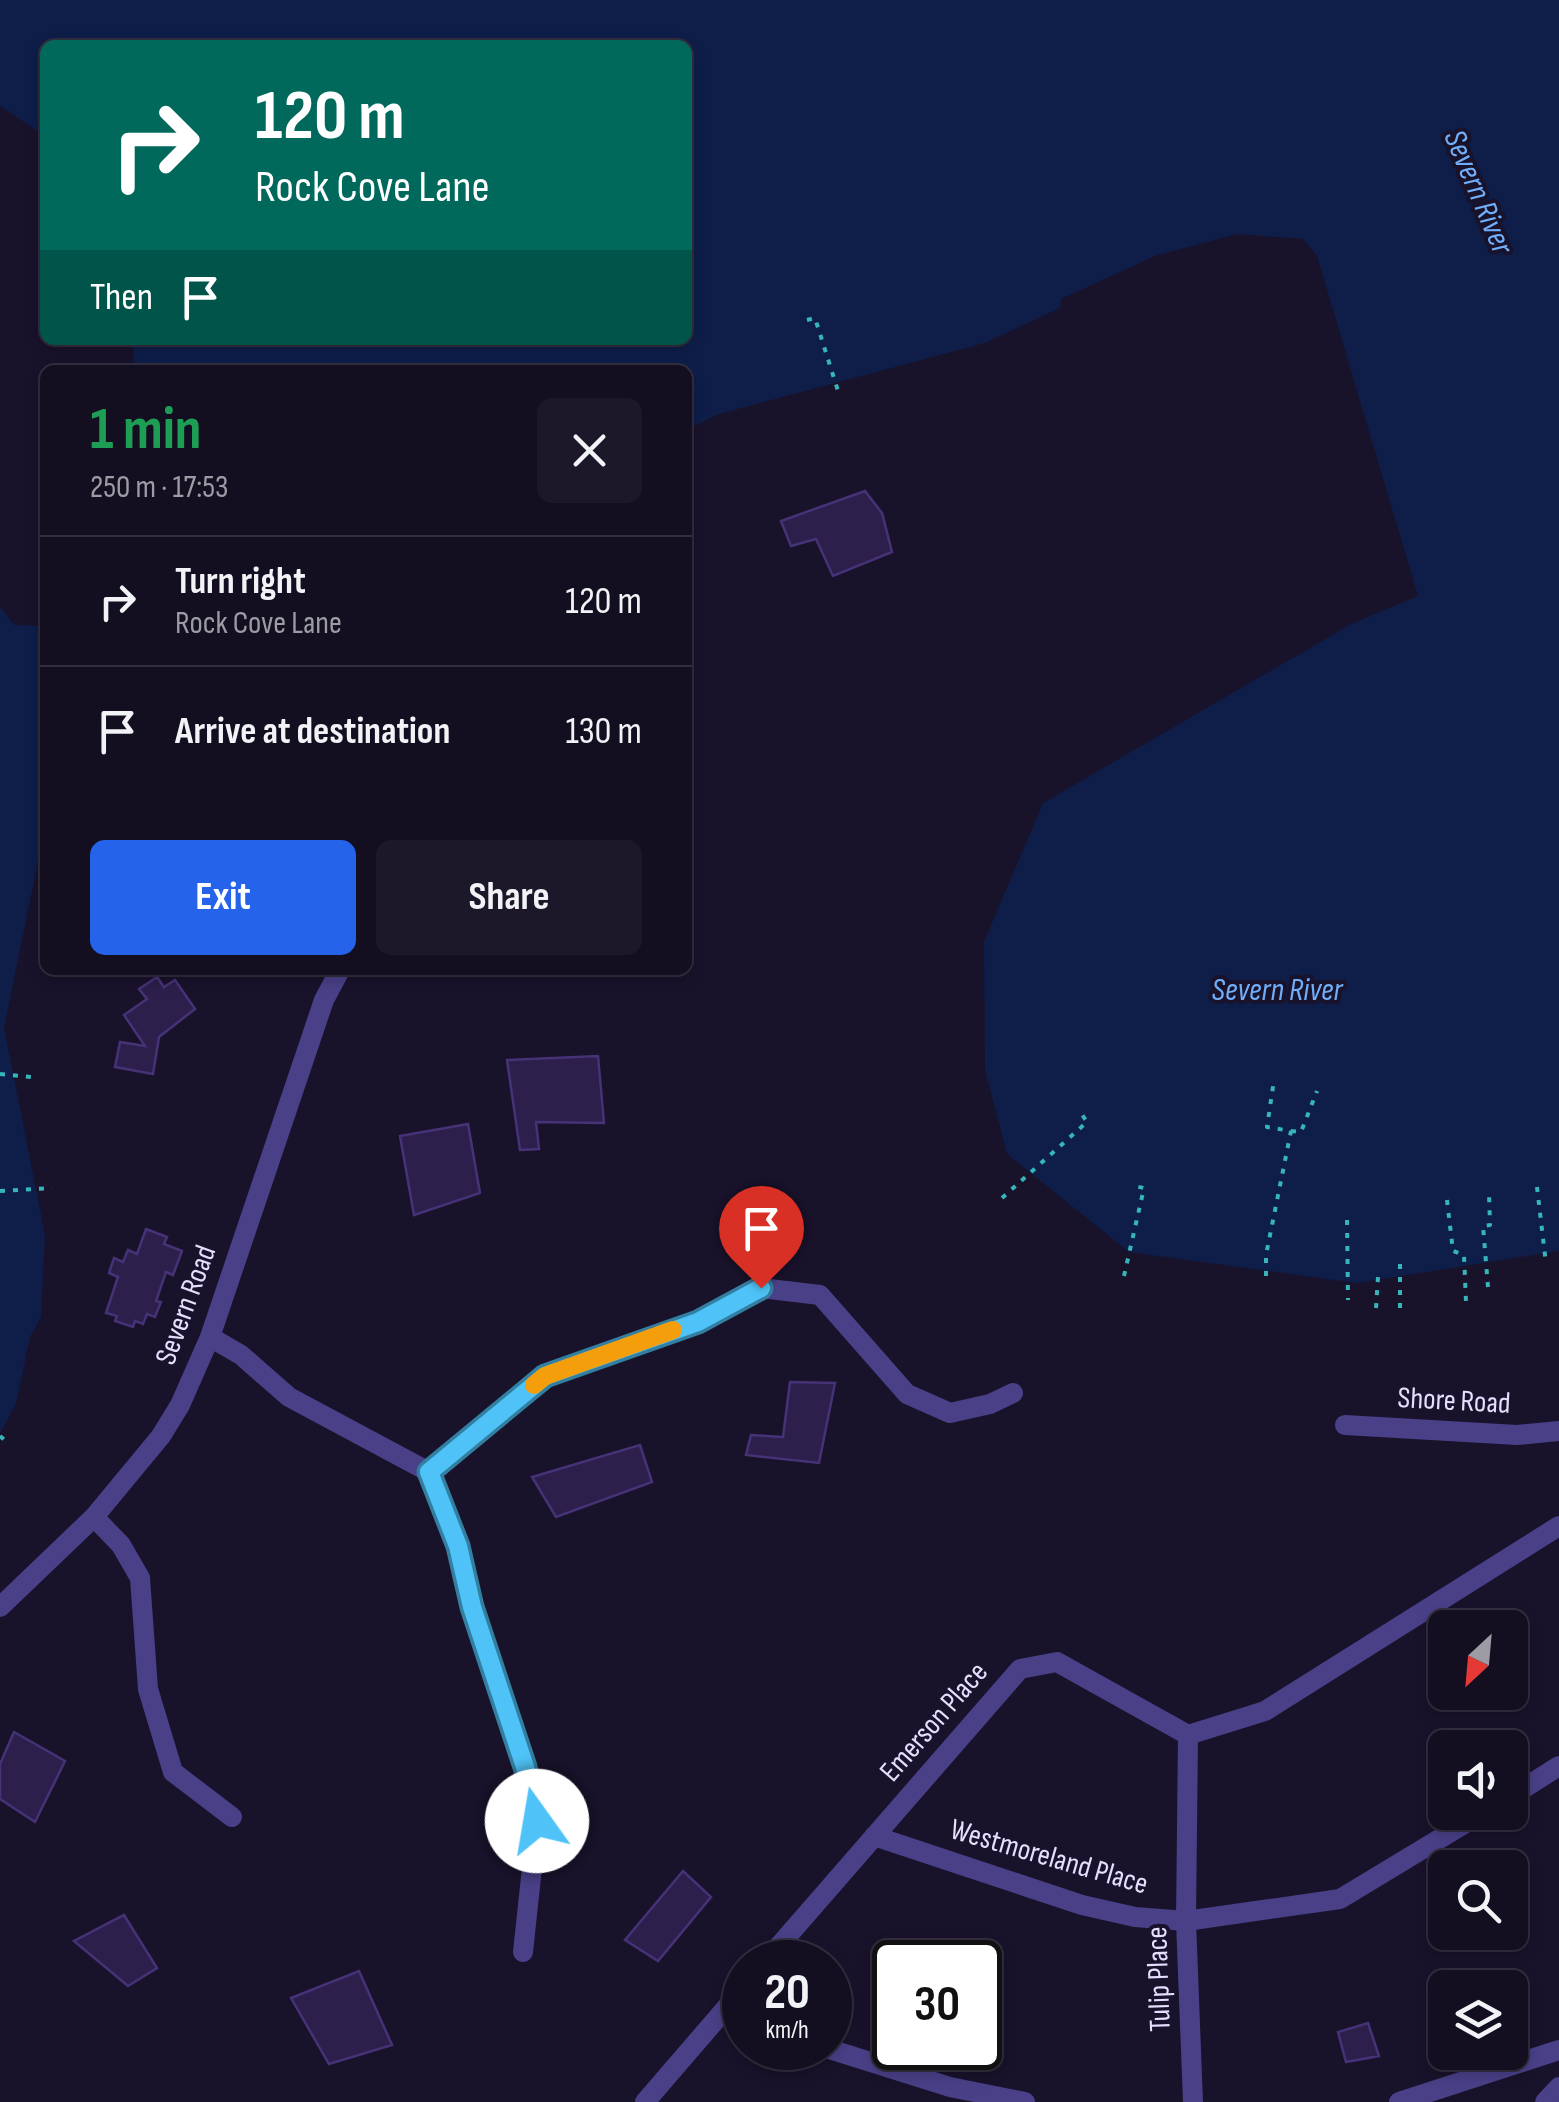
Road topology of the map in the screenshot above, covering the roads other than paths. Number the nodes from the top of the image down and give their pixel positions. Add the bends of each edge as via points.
1 (337, 975) edge
2 (210, 1337) junction
3 (1013, 1393) dead end
4 (1346, 1425) dead end
5 (1559, 1431) edge
6 (429, 1472) junction
7 (94, 1516) junction
8 (1559, 1526) edge
9 (0, 1606) edge
10 (1188, 1734) junction
11 (1559, 1766) edge
12 (1528, 1785) edge
13 (232, 1817) dead end
14 (1454, 1830) edge
15 (874, 1836) junction
16 (1186, 1922) junction
17 (784, 1940) edge
18 (523, 1952) dead end
19 (722, 2014) edge
20 (1559, 2050) edge
21 (852, 2058) edge
22 (1559, 2087) edge
23 (943, 2095) edge
24 (644, 2102) edge
25 (1025, 2102) edge
26 (1194, 2102) edge
27 (1399, 2102) edge
28 (1545, 2102) edge

1 - 2 street, Severn Road
2 - 6 street via 290,1397
2 - 7 street, Severn Road via 161,1436
3 - 6 street via 950,1413 907,1394 820,1295 761,1288 698,1322 545,1376
4 - 5 street, Shore Road via 1517,1435
6 - 18 street via 458,1546 537,1821
7 - 9 street, Severn Road
7 - 13 street via 140,1578 148,1689 173,1772
8 - 10 street via 1265,1711
10 - 15 street, Emerson Place via 1057,1662 1020,1669
10 - 16 street, Tulip Place
11 - 12 street
14 - 16 street, Westmoreland Place via 1340,1899
15 - 16 street, Westmoreland Place via 1082,1905
15 - 17 street, Emerson Place
16 - 26 street, Tulip Place
19 - 24 street
20 - 27 street
21 - 23 street
22 - 28 street
23 - 25 street

